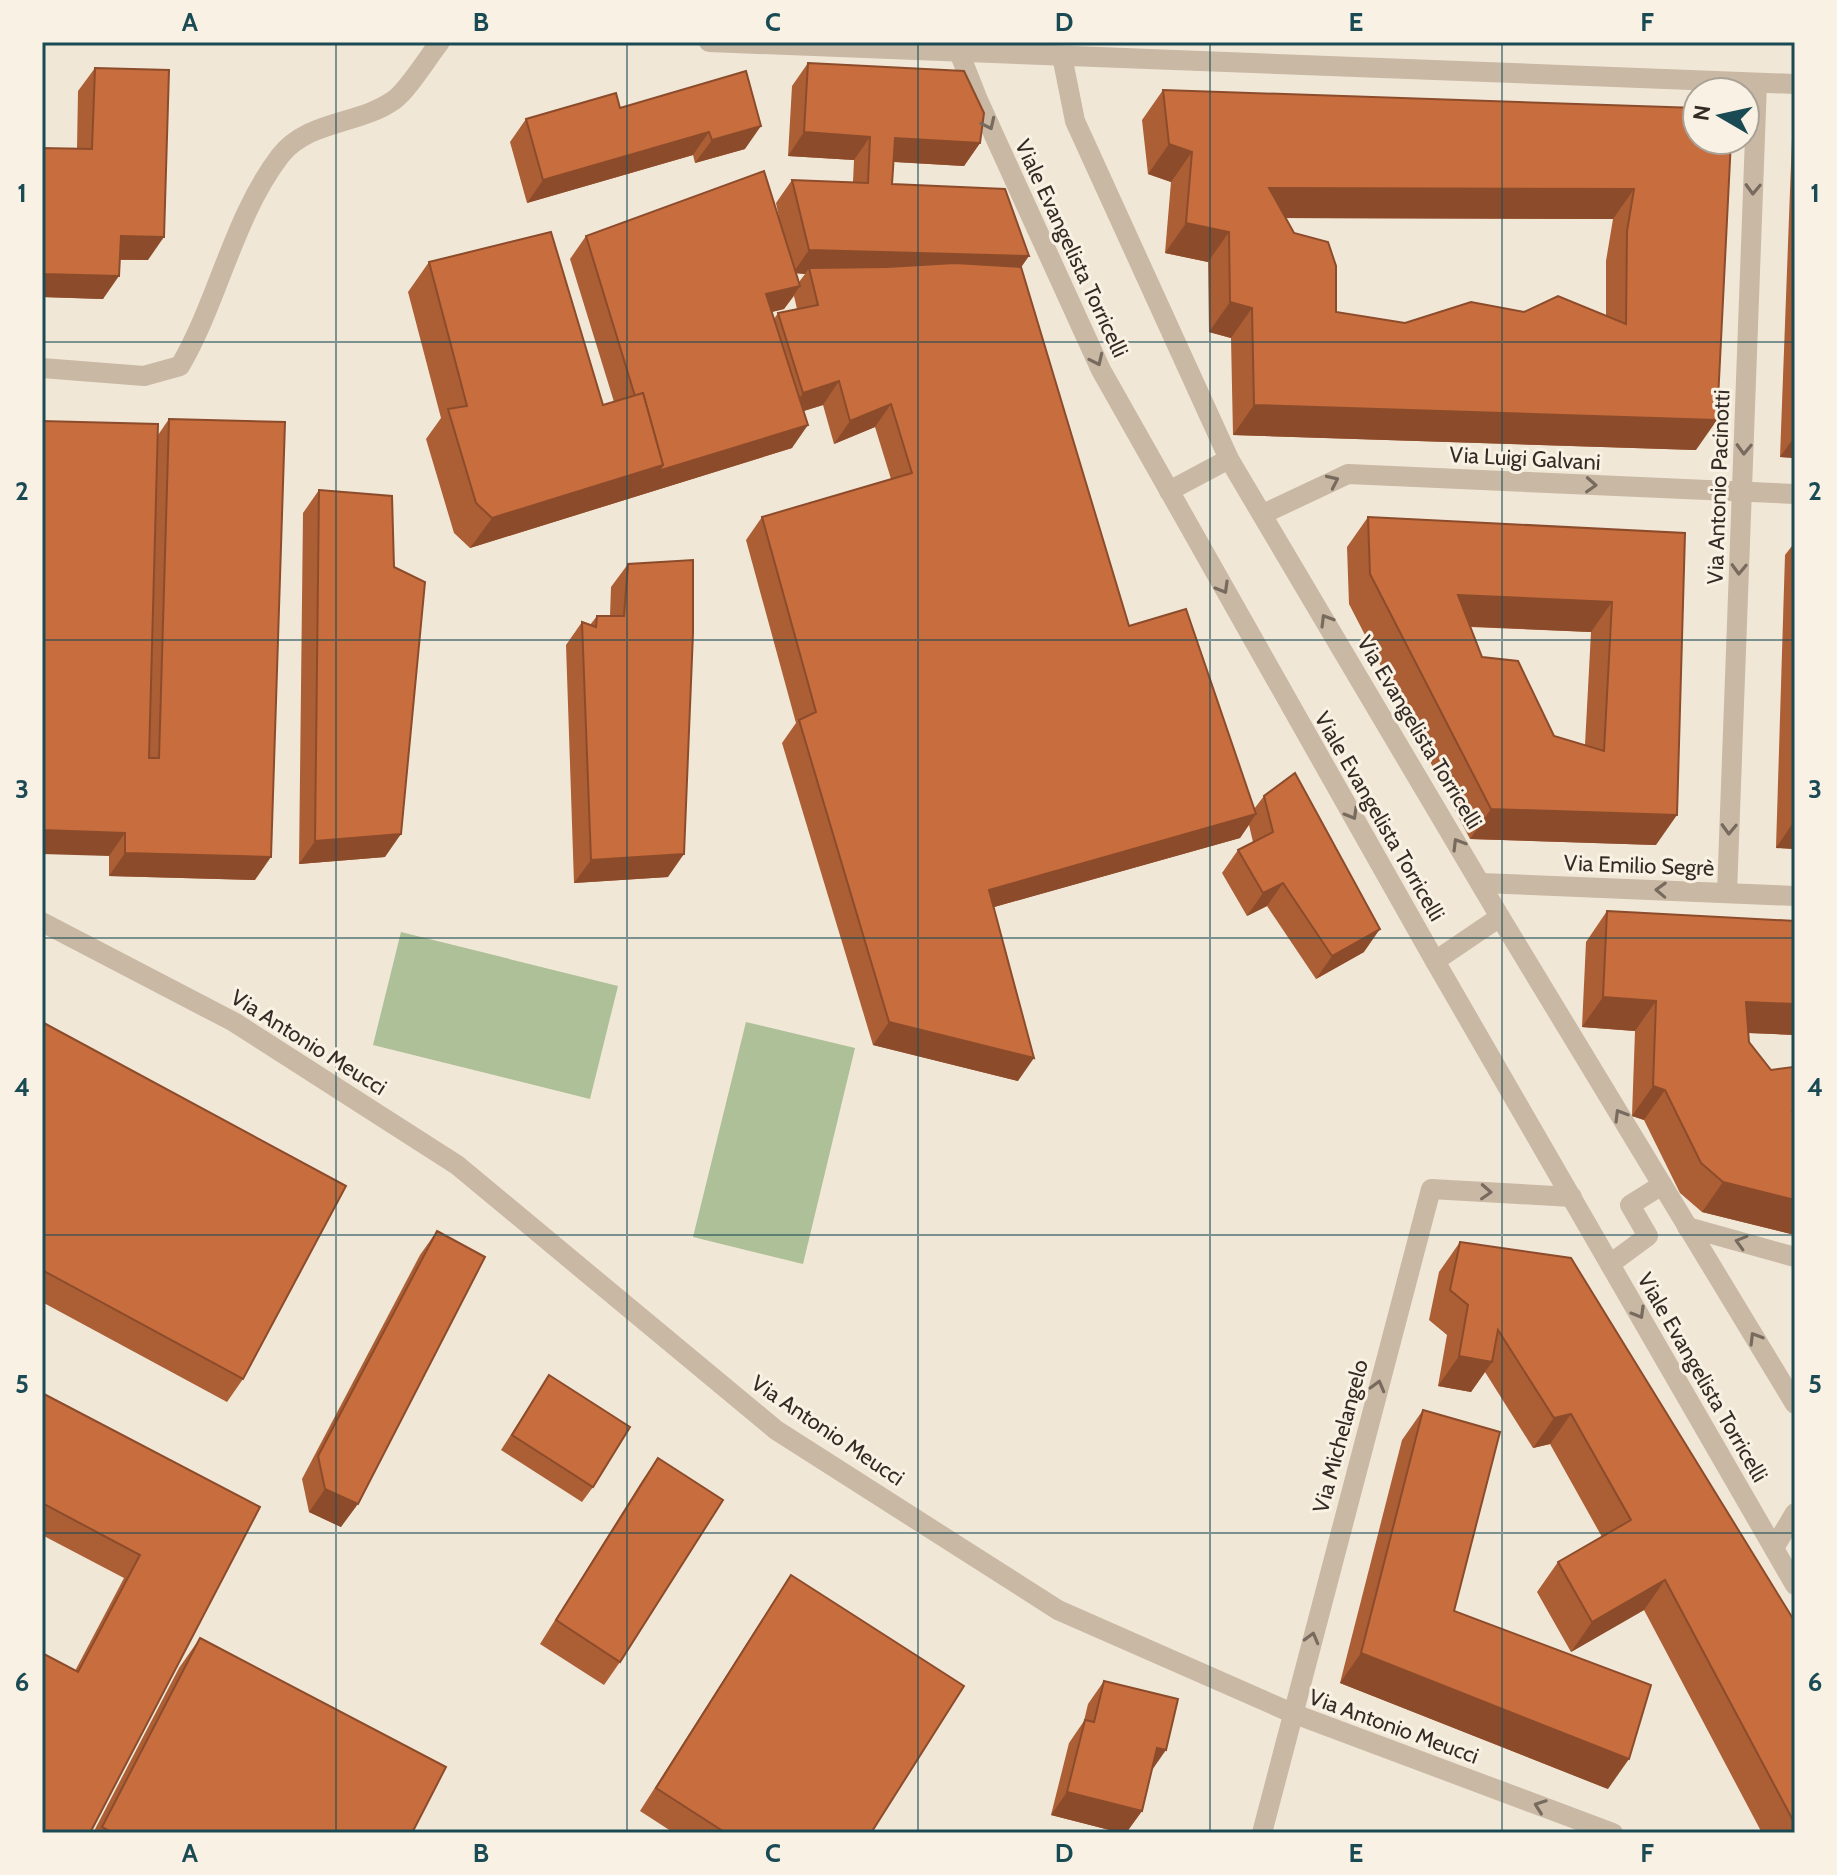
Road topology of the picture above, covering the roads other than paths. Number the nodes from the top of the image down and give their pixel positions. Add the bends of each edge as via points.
1 (440, 42) edge
2 (709, 42) edge
3 (959, 52) junction
4 (1062, 56) junction
5 (1681, 80) edge
6 (1761, 83) edge
7 (1795, 84) edge
8 (1754, 156) edge
9 (42, 368) edge
10 (1229, 459) junction
11 (1169, 491) junction
12 (1742, 491) junction
13 (1795, 494) edge
14 (1263, 514) junction
15 (1481, 883) junction
16 (1727, 893) junction
17 (1795, 896) edge
18 (1500, 917) junction
19 (42, 922) edge
20 (1435, 961) junction
21 (1662, 1185) junction
22 (1572, 1197) junction
23 (1687, 1227) junction
24 (1795, 1257) edge
25 (1610, 1264) junction
26 (1795, 1404) edge
27 (1795, 1513) edge
28 (1774, 1548) junction
29 (1795, 1585) edge
30 (1292, 1713) junction
31 (1262, 1833) edge
32 (1613, 1833) edge

1 - 9 street via 396,99 356,119 314,129 282,154 247,210 199,333 180,366 144,376
2 - 3 street
3 - 4 street
3 -> 11 street, Viale Evangelista Torricelli via 1101,370
4 - 5 street
4 - 10 street, Via Evangelista Torricelli via 1075,121
6 - 7 street
8 -> 12 street, Via Antonio Pacinotti
10 - 11 street
10 - 14 street, Via Evangelista Torricelli
11 -> 20 street, Viale Evangelista Torricelli
12 - 13 street, Via Luigi Galvani
14 -> 12 street, Via Luigi Galvani via 1348,474
12 -> 16 street, Via Antonio Pacinotti
15 -> 14 street, Via Evangelista Torricelli
16 -> 15 street, Via Emilio Segrè
15 - 18 street, Via Evangelista Torricelli
16 - 17 street, Via Emilio Segrè
18 - 20 street
21 -> 18 street, Via Evangelista Torricelli
19 - 30 street, Via Antonio Meucci via 234,1022 457,1165 776,1430 1045,1602 1113,1637
20 - 22 street, Viale Evangelista Torricelli
21 - 23 street, Via Evangelista Torricelli
21 - 25 street via 1630,1205 1648,1236
22 - 25 street, Viale Evangelista Torricelli
30 -> 22 street, Via Michelangelo via 1431,1189
24 -> 23 street
26 -> 23 street, Via Evangelista Torricelli
25 -> 28 street, Viale Evangelista Torricelli
27 - 28 street
28 - 29 street, Viale Evangelista Torricelli
30 - 31 street, Via Michelangelo
32 -> 30 street, Via Antonio Meucci

